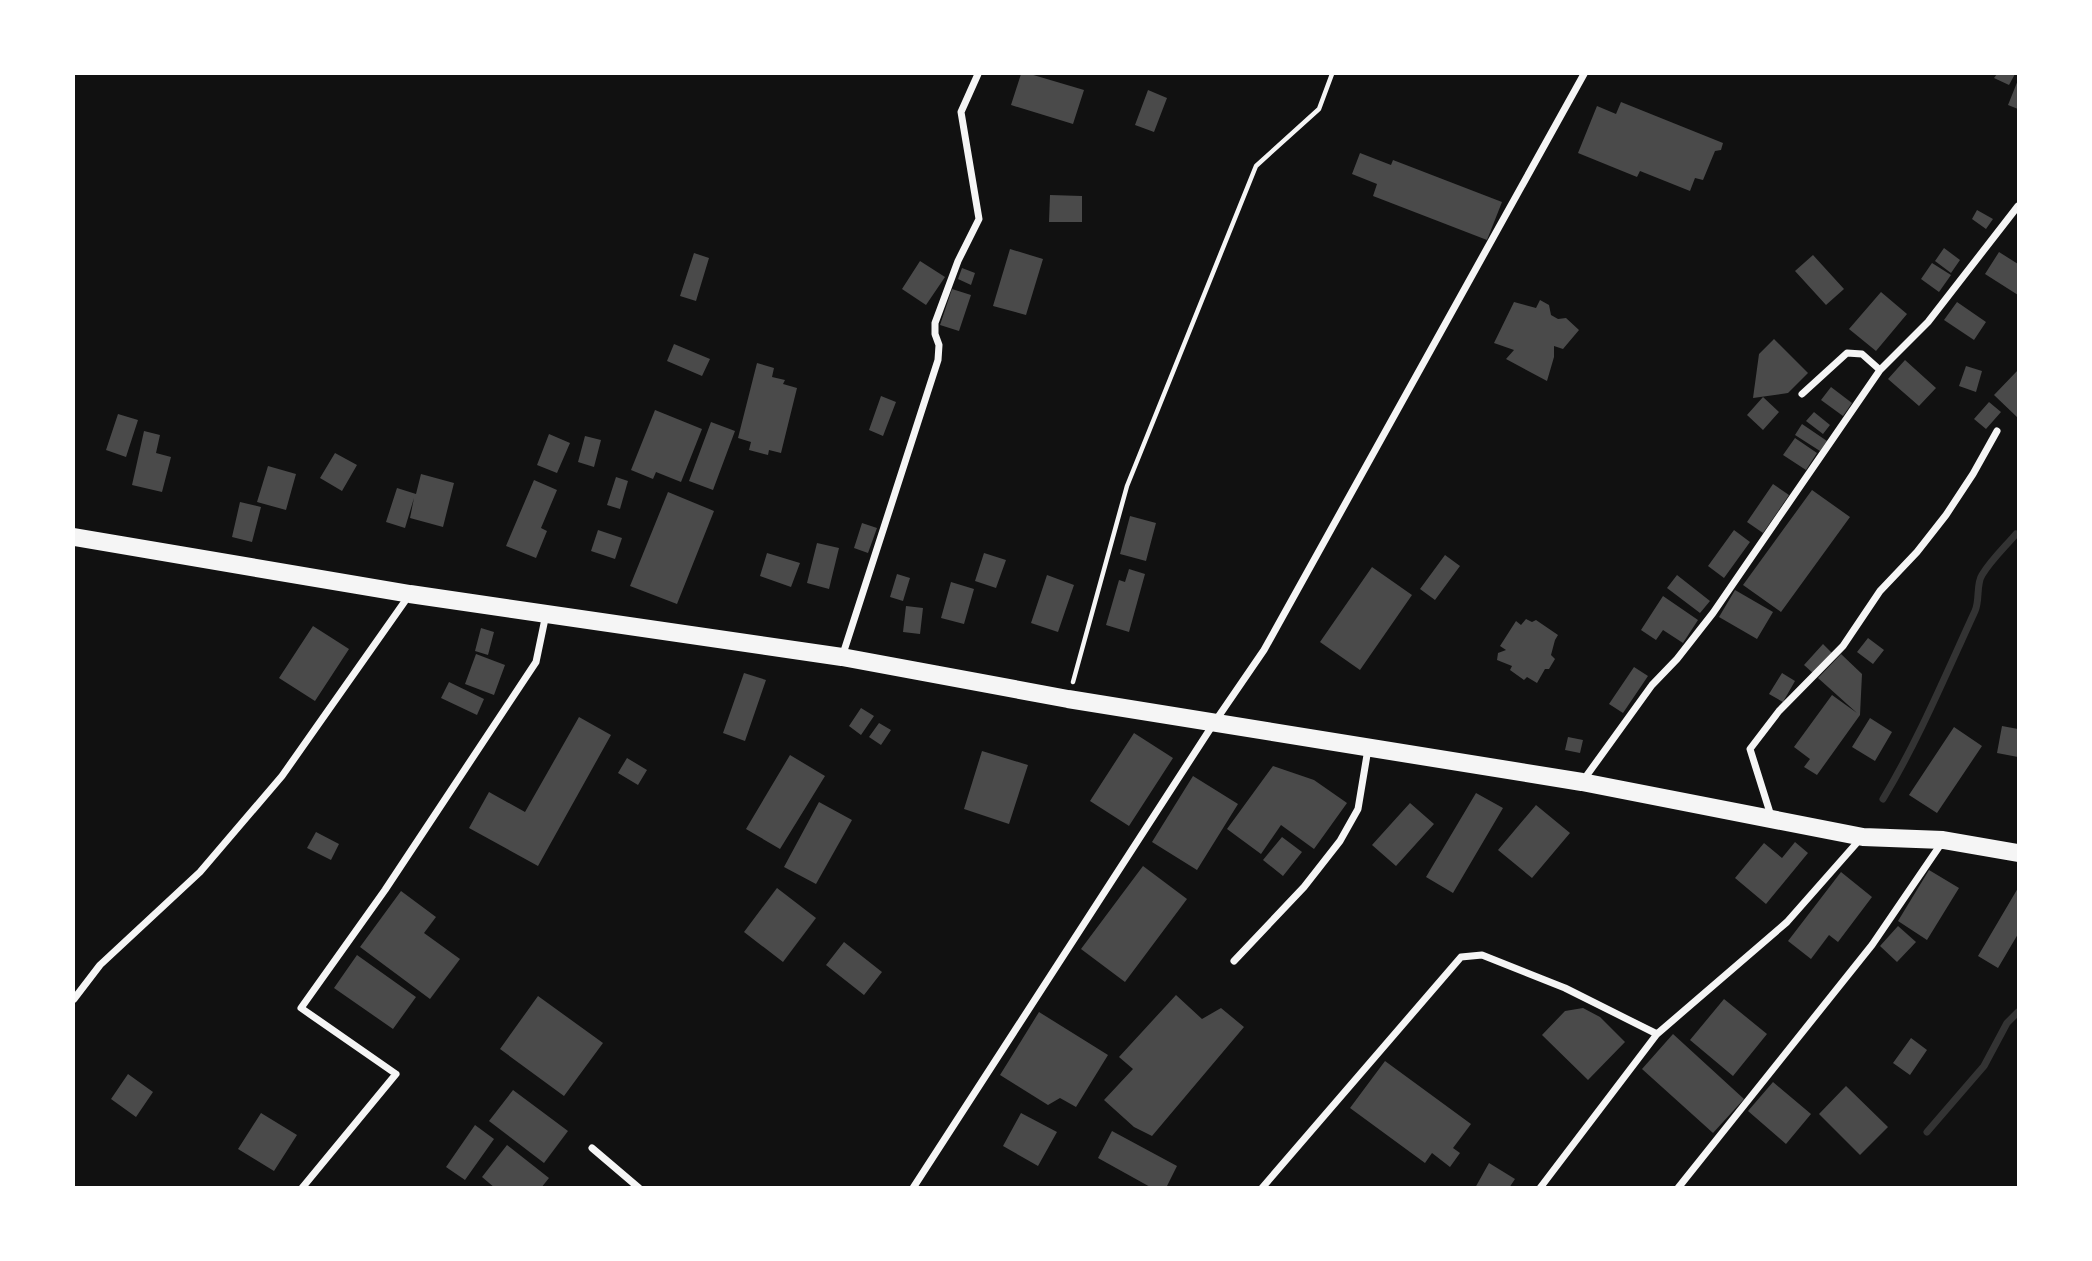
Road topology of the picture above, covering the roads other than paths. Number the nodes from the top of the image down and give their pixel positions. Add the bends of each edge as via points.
1 (978, 74) edge
2 (1584, 74) edge
3 (2018, 206) edge
4 (1880, 370) junction
5 (1802, 394) dead end
6 (1997, 430) dead end
7 (74, 537) edge
8 (410, 594) junction
9 (546, 614) junction
10 (842, 657) junction
11 (1214, 723) junction
12 (1368, 748) junction
13 (1582, 782) junction
14 (1772, 819) junction
15 (1863, 837) junction
16 (1943, 840) junction
17 (2018, 853) edge
18 (1234, 961) dead end
19 (74, 999) edge
20 (1657, 1034) junction
21 (592, 1149) dead end
22 (302, 1188) edge
23 (639, 1188) edge
24 (912, 1188) edge
25 (1262, 1188) edge
26 (1540, 1188) edge
27 (1678, 1188) edge

1 - 10 street via 961,112 979,219 935,323 938,360
2 - 11 street via 1264,650
3 - 4 street via 1928,322
4 - 5 street via 1862,354 1847,353
4 - 13 street via 1713,613 1652,685
6 - 14 street via 1973,474 1917,552 1880,591 1843,646 1779,711 1750,749
7 - 8 main road
8 - 9 main road
8 - 19 street via 282,776 200,872 100,965
9 - 10 main road
9 - 22 street via 537,662 301,1008 396,1074
10 - 11 main road
11 - 12 main road
11 - 24 street
12 - 13 main road
12 - 18 street via 1358,809 1340,841
13 - 14 main road
14 - 15 main road
15 - 16 main road
15 - 20 street via 1787,922
16 - 17 main road
16 - 27 street via 1872,945
20 - 25 street via 1494,959 1470,954 1461,957
20 - 26 street
21 - 23 street

